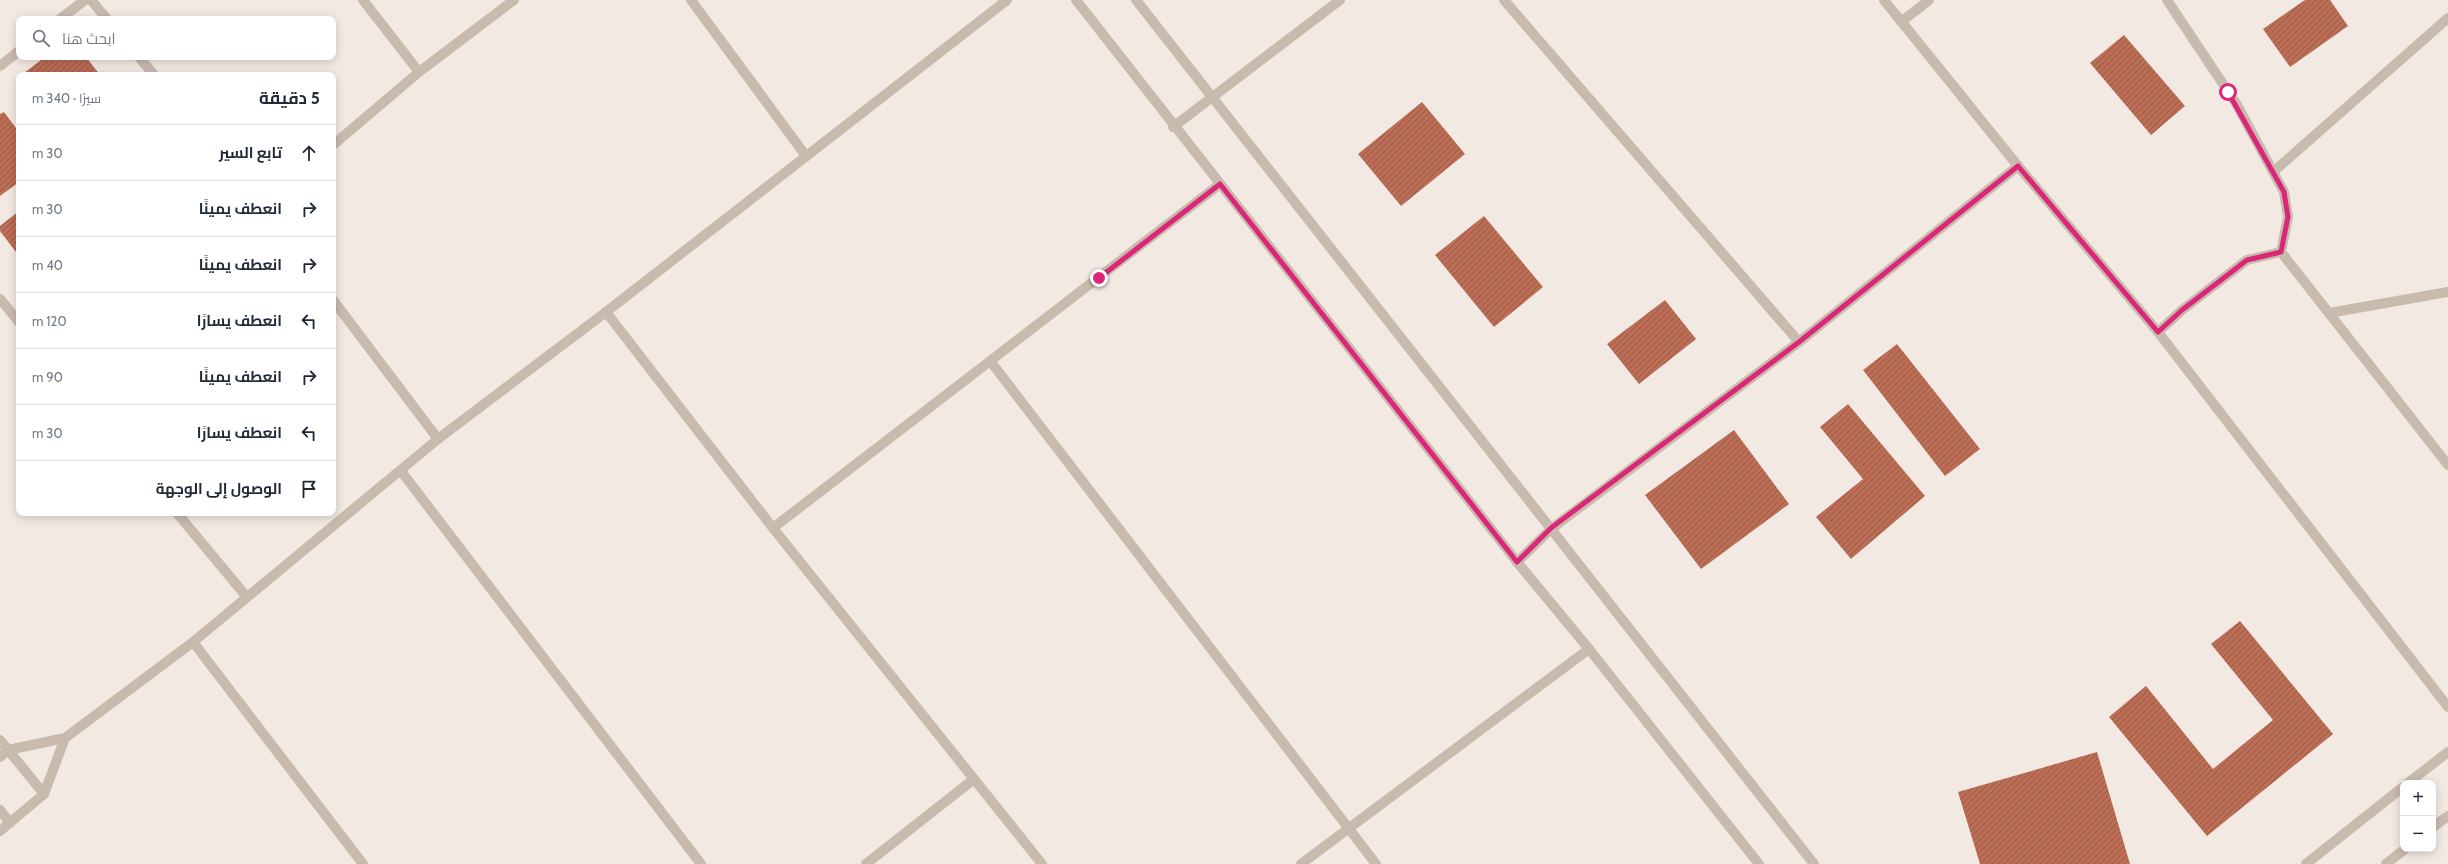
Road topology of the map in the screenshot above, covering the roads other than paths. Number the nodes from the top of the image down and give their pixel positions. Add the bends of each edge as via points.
1 (84, 0) edge
2 (91, 0) edge
3 (363, 0) edge
4 (514, 0) edge
5 (691, 0) edge
6 (1007, 0) edge
7 (1076, 0) edge
8 (1136, 0) edge
9 (1340, 0) edge
10 (1504, 0) edge
11 (1884, 0) edge
12 (1929, 0) edge
13 (2167, 0) edge
14 (64, 16) edge
15 (104, 16) edge
16 (2448, 18) edge
17 (1901, 22) junction
18 (16, 53) edge
19 (142, 60) edge
20 (0, 66) edge
21 (152, 72) edge
22 (419, 72) junction
23 (1212, 96) junction
24 (1173, 127) junction
25 (336, 141) edge
26 (806, 156) junction
27 (2018, 166) junction
28 (2273, 172) junction
29 (1220, 184) junction
30 (2281, 252) junction
31 (2448, 292) edge
32 (0, 299) edge
33 (336, 304) edge
34 (606, 312) junction
35 (2329, 313) junction
36 (16, 318) edge
37 (2158, 332) junction
38 (1799, 342) junction
39 (991, 362) junction
40 (438, 439) junction
41 (2448, 465) edge
42 (401, 471) junction
43 (179, 516) edge
44 (773, 528) junction
45 (1551, 528) junction
46 (1517, 562) junction
47 (246, 596) junction
48 (193, 642) junction
49 (1589, 649) junction
50 (2448, 707) edge
51 (65, 738) junction
52 (0, 740) edge
53 (8, 750) junction
54 (2448, 752) edge
55 (0, 757) edge
56 (974, 779) junction
57 (2412, 780) edge
58 (2400, 789) edge
59 (44, 794) junction
60 (0, 810) edge
61 (2448, 816) edge
62 (10, 823) junction
63 (2436, 825) edge
64 (1349, 828) junction
65 (0, 831) edge
66 (2401, 852) edge
67 (362, 864) edge
68 (701, 864) edge
69 (866, 864) edge
70 (1042, 864) edge
71 (1301, 864) edge
72 (1376, 864) edge
73 (1759, 864) edge
74 (1814, 864) edge
75 (2306, 864) edge
76 (2386, 864) edge

1 - 14 street
2 - 15 street
3 - 22 street
4 - 22 street
5 - 26 street
6 - 26 street
7 - 24 street
8 - 23 street
9 - 23 street
10 - 38 street
11 - 17 street
12 - 17 street
13 - 28 street via 2237,105
16 - 28 street
17 - 27 street
18 - 20 street
19 - 21 street
22 - 25 street
23 - 24 street
23 - 45 street
24 - 29 street
26 - 34 street
27 - 37 street
27 - 38 street
28 - 30 street via 2284,192 2288,217
29 - 39 street
29 - 46 street
30 - 35 street
30 - 37 street via 2247,260 2182,310
31 - 35 street
32 - 36 street
33 - 40 street
34 - 40 street
34 - 44 street
35 - 41 street
37 - 50 street
38 - 45 street
39 - 44 street
39 - 64 street
40 - 42 street
42 - 47 street
42 - 68 street
43 - 47 street
44 - 56 street
45 - 46 street
45 - 74 street
46 - 49 street
47 - 48 street
48 - 51 street
48 - 67 street
49 - 64 street
49 - 73 street
51 - 53 street
51 - 59 street
52 - 53 street
53 - 55 street
53 - 59 street
54 - 57 street
56 - 69 street
56 - 70 street
58 - 75 street
59 - 62 street
60 - 62 street
61 - 63 street
62 - 65 street
64 - 71 street
64 - 72 street
66 - 76 street

